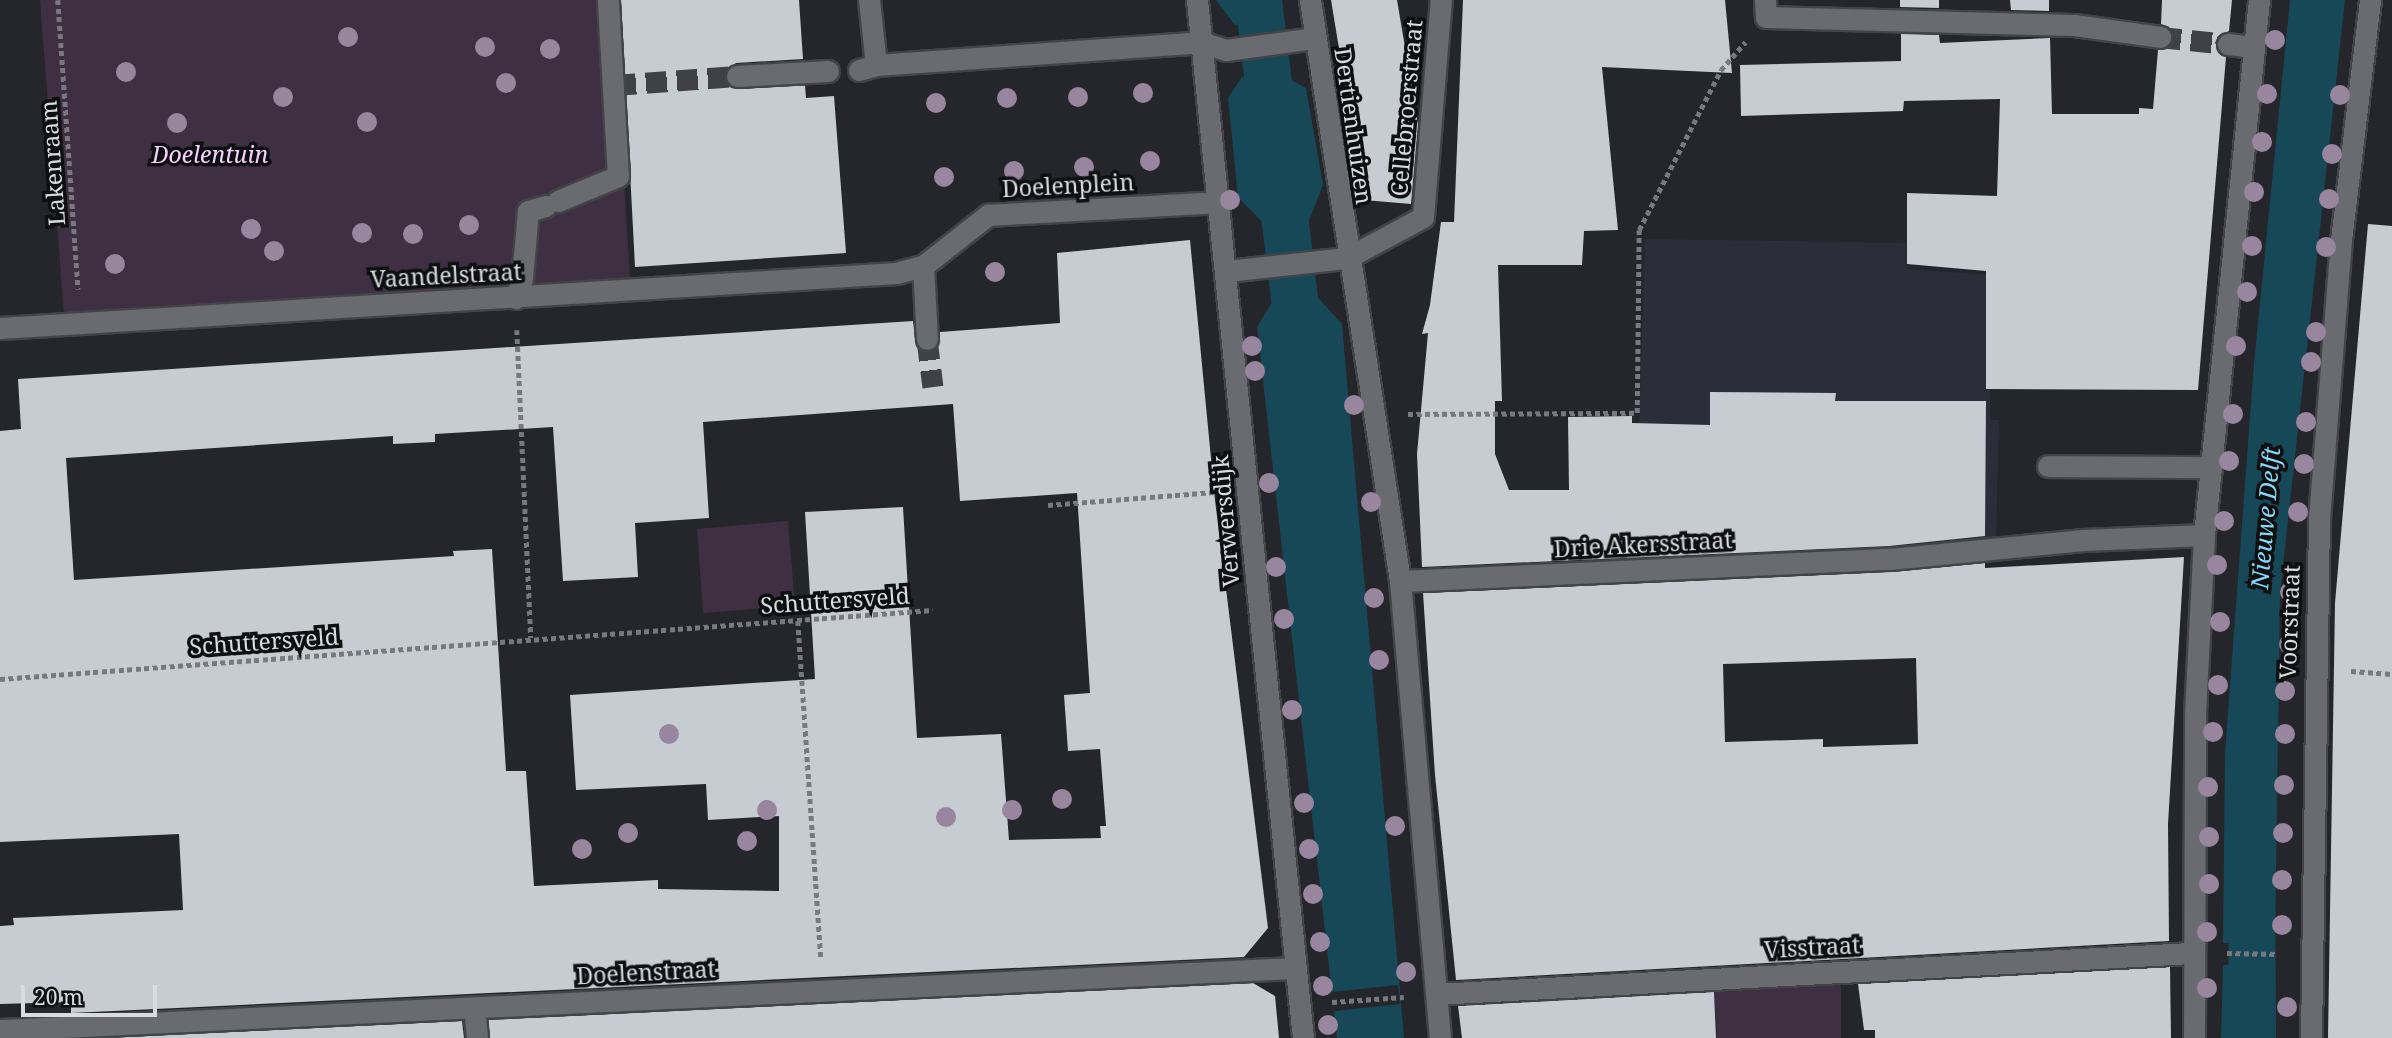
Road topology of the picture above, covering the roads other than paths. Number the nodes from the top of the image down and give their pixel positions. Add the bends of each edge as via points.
1 (608, 0) edge
2 (869, 0) edge
3 (1197, 0) edge
4 (1310, 0) edge
5 (1441, 0) edge
6 (1765, 0) edge
7 (2259, 0) edge
8 (2370, 0) edge
9 (2160, 37) tunnel mouth
10 (1315, 38) junction
11 (1201, 42) junction
12 (2228, 44) tunnel mouth
13 (2254, 47) junction
14 (828, 71) dead end
15 (737, 76) tunnel mouth
16 (1219, 202) junction
17 (1347, 258) junction
18 (923, 266) junction
19 (1227, 271) junction
20 (896, 273) joint
21 (516, 298) junction
22 (0, 328) edge
23 (927, 339) tunnel mouth
24 (2048, 466) dead end
25 (2211, 467) junction
26 (2204, 535) junction
27 (1400, 581) junction
28 (2201, 953) junction
29 (1294, 968) junction
30 (1436, 993) junction
31 (474, 1008) junction
32 (0, 1030) edge
33 (477, 1038) edge
34 (1303, 1038) edge
35 (1440, 1038) edge
36 (2194, 1038) edge
37 (2311, 1038) edge

1 - 21 street via 618,176 528,211
2 - 11 street via 868,67
3 - 11 street, Verwersdijk
4 - 10 street, Dertienhuizen
5 - 17 street, Cellebroerstraat via 1423,217
6 - 9 street via 1766,18 2074,25
7 - 13 street
8 - 37 street, Voorstraat via 2341,240 2319,519
10 - 11 street via 1226,50
10 - 17 street, Dertienhuizen
11 - 16 street, Verwersdijk
12 - 13 street
13 - 25 street
14 - 15 street
16 - 18 street, Doelenplein via 988,215
16 - 19 street, Verwersdijk
17 - 19 street
17 - 27 street
18 - 20 street, Doelenplein
18 - 23 street
19 - 29 street, Verwersdijk
20 - 21 street, Vaandelstraat
21 - 22 street, Vaandelstraat
24 - 25 street
25 - 26 street
26 - 27 street, Drie Akersstraat via 2083,540 1889,559
26 - 28 street via 2195,714
27 - 30 street
28 - 30 street, Visstraat
28 - 36 street
29 - 31 street, Doelenstraat
29 - 34 street, Verwersdijk
30 - 35 street
31 - 32 street, Doelenstraat
31 - 33 street

